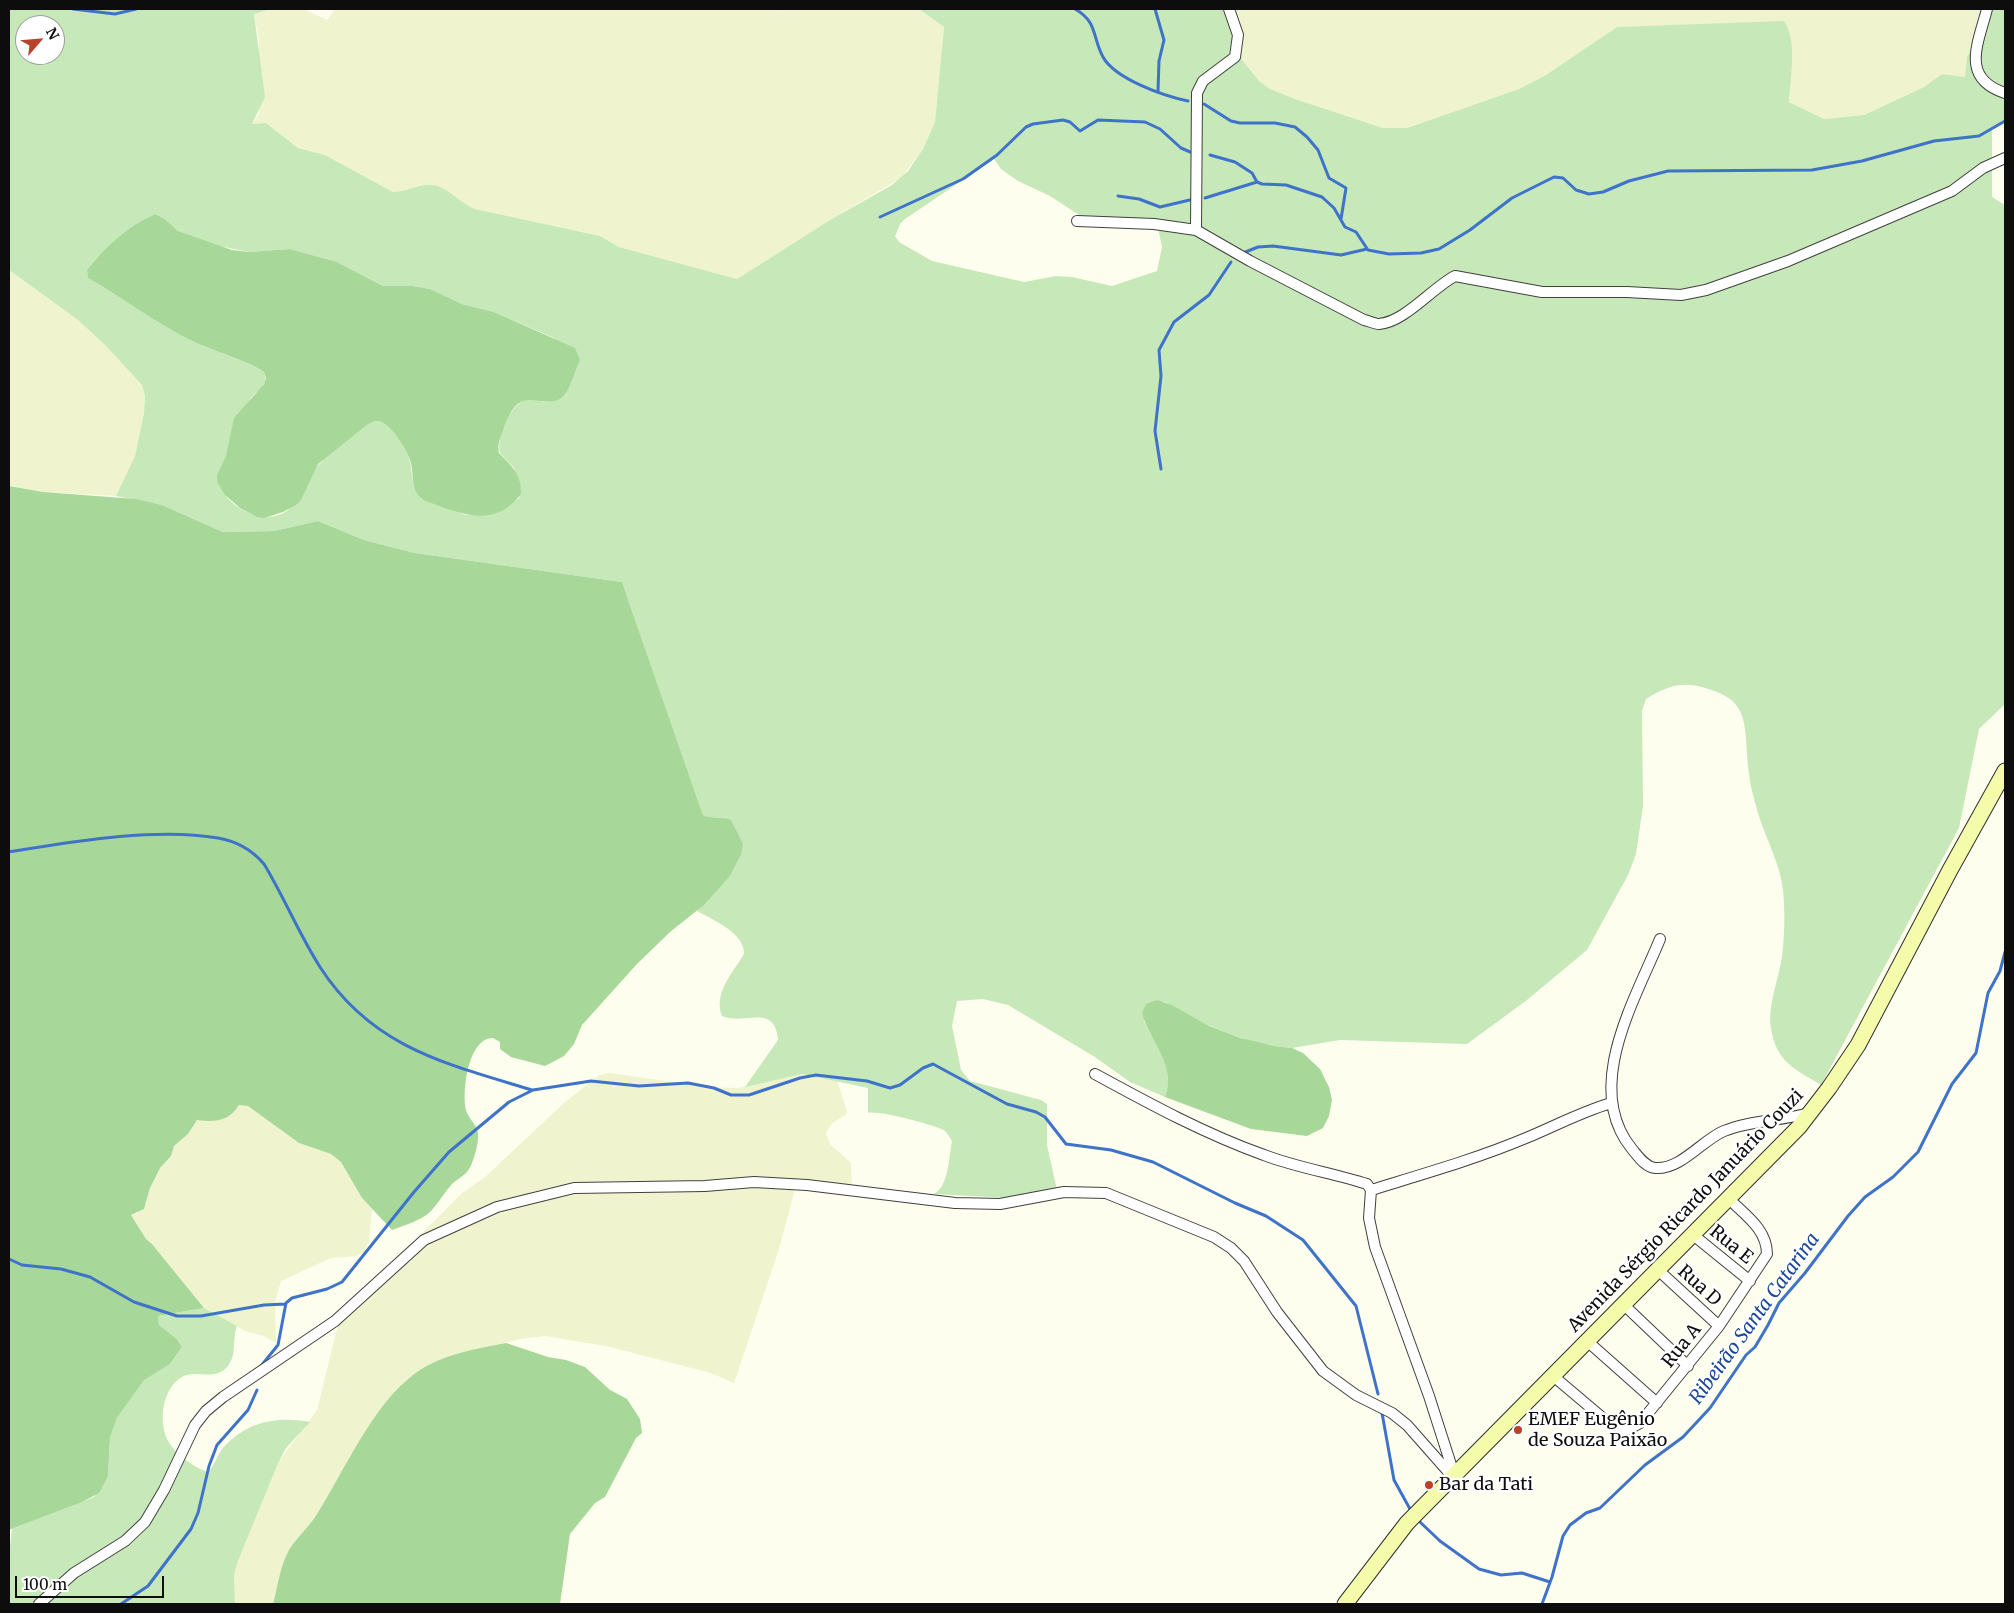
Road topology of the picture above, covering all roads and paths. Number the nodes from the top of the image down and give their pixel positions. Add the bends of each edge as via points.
1 (1230, 9) edge
2 (1987, 9) edge
3 (2005, 94) edge
4 (2005, 158) edge
5 (1077, 221) dead end
6 (1196, 230) junction
7 (2005, 771) edge
8 (1660, 939) dead end
9 (1095, 1074) dead end
10 (1611, 1104) junction
11 (1810, 1113) junction
12 (1371, 1190) junction
13 (1728, 1198) junction
14 (1692, 1234) junction
15 (1657, 1270) junction
16 (1750, 1280) junction
17 (1623, 1304) junction
18 (1719, 1326) junction
19 (1586, 1340) junction
20 (1688, 1366) junction
21 (1552, 1375) junction
22 (1657, 1403) junction
23 (1453, 1475) junction
24 (39, 1604) edge
25 (1345, 1604) edge

1 - 6 street via 1238,35 1235,57 1203,81 1197,93
2 - 3 street via 1974,63 1990,88
4 - 6 street via 1983,168 1952,191 1788,261 1706,290 1681,295 1542,292 1455,276 1392,321 1378,324 1364,320
5 - 6 street via 1154,224
7 - 11 street, Avenida Sérgio Ricardo Januário Couzi via 1858,1045
8 - 10 street via 1613,1058
9 - 12 street via 1181,1120 1262,1155 1358,1181 1367,1184
10 - 11 street via 1626,1141 1643,1162 1653,1168 1677,1161 1724,1130
10 - 12 street via 1581,1113 1471,1159
11 - 13 street, Avenida Sérgio Ricardo Januário Couzi
12 - 23 street via 1369,1218 1375,1247 1429,1396
13 - 14 street, Avenida Sérgio Ricardo Januário Couzi
13 - 16 street, Rua A via 1765,1237 1767,1254
14 - 15 street, Avenida Sérgio Ricardo Januário Couzi
14 - 16 street, Rua E
15 - 17 street, Avenida Sérgio Ricardo Januário Couzi
15 - 18 street, Rua D
16 - 18 street, Rua A
17 - 19 street, Avenida Sérgio Ricardo Januário Couzi
17 - 20 street
18 - 20 street, Rua A
19 - 21 street, Avenida Sérgio Ricardo Januário Couzi
19 - 22 street
20 - 22 street, Rua A
21 - 22 street, Rua A via 1617,1430 1629,1429 1640,1423
21 - 23 street, Avenida Sérgio Ricardo Januário Couzi
23 - 24 street via 1392,1413 1356,1395 1324,1372 1276,1312 1244,1261 1231,1248 1214,1237 1106,1192 1064,1192 1000,1204 954,1203 807,1185 754,1182 574,1188 497,1206 424,1240 335,1321 206,1411 195,1425 145,1522 125,1542 74,1573
23 - 25 street, Avenida Sérgio Ricardo Januário Couzi via 1407,1522

